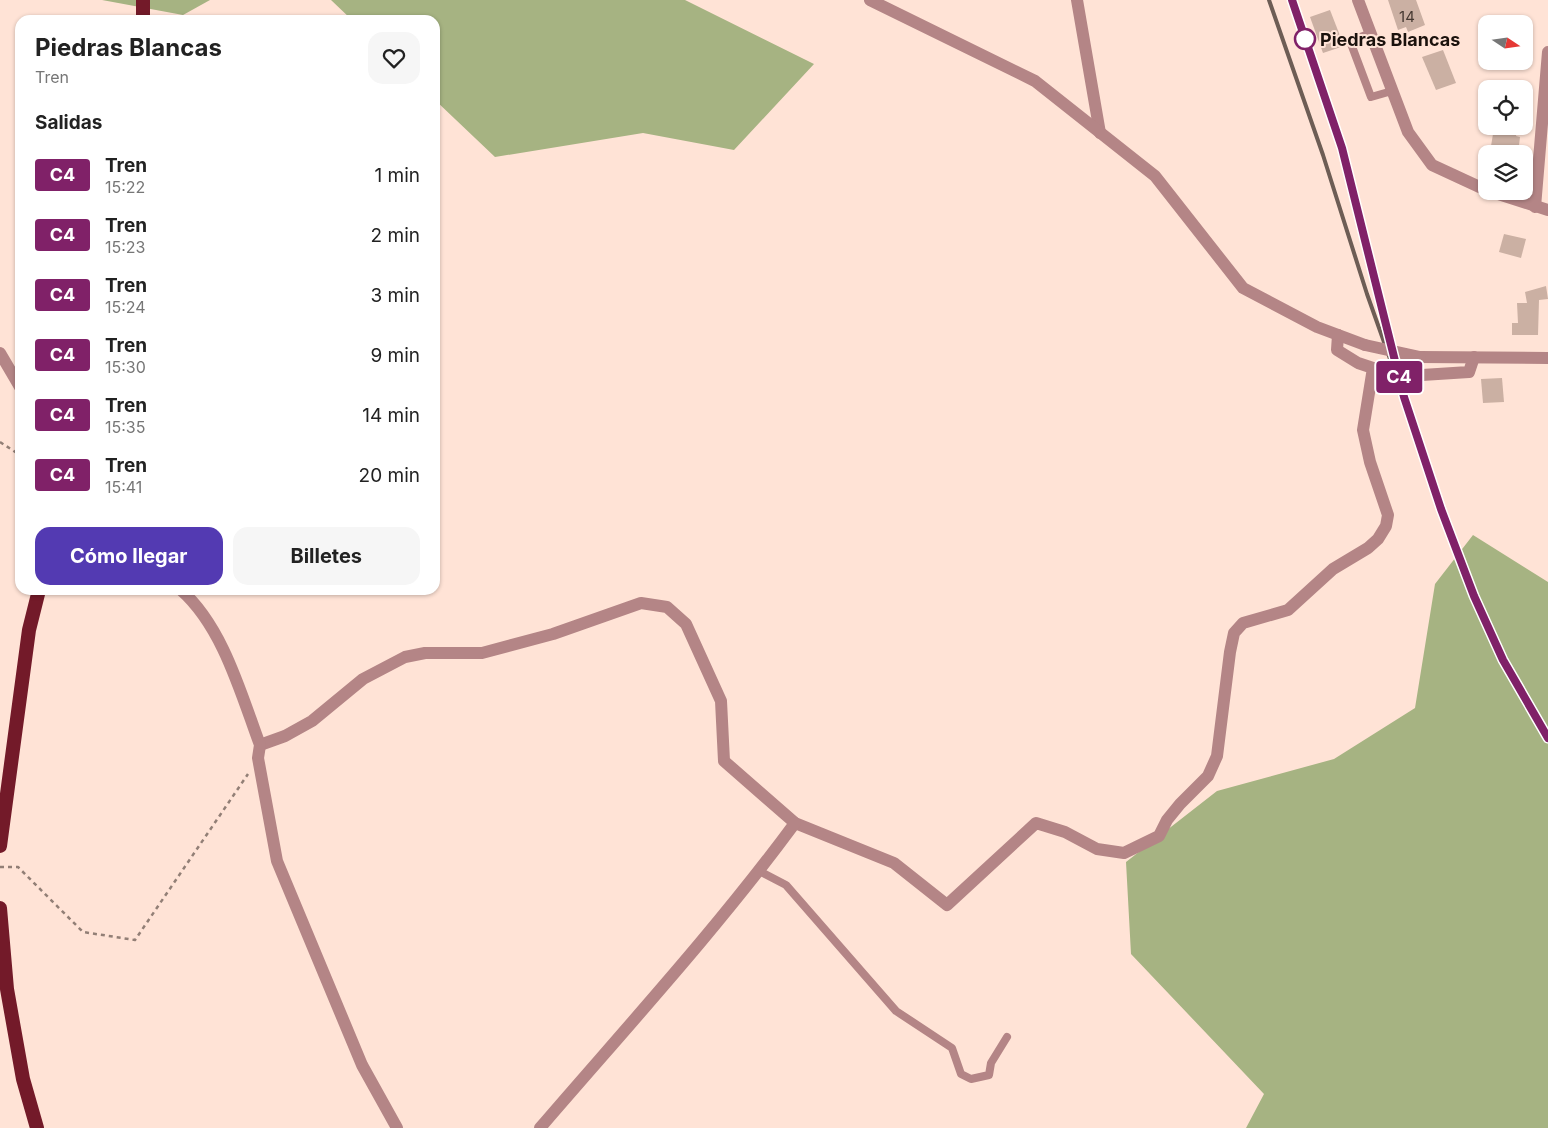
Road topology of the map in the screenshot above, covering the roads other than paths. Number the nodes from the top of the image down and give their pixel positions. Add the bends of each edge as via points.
1 (143, 0) edge
2 (870, 0) edge
3 (1077, 0) edge
4 (1358, 0) edge
5 (142, 15) edge
6 (1371, 34) junction
7 (1548, 52) edge
8 (1392, 91) junction
9 (1100, 133) junction
10 (1478, 186) edge
11 (1515, 200) edge
12 (1542, 209) edge
13 (1338, 335) junction
14 (0, 353) edge
15 (1474, 357) junction
16 (1548, 358) edge
17 (1376, 368) junction
18 (15, 378) edge
19 (39, 595) edge
20 (187, 595) edge
21 (259, 751) junction
22 (794, 823) junction
23 (0, 846) edge
24 (759, 871) junction
25 (0, 908) edge
26 (1008, 1037) dead end
27 (37, 1128) edge
28 (397, 1128) edge
29 (540, 1128) edge

1 - 5 highway
2 - 9 street via 1035,81
3 - 9 street
4 - 6 street
6 - 8 street
6 - 8 lane via 1350,41 1372,97
7 - 12 street
8 - 10 street via 1408,132 1432,165
9 - 13 street via 1155,176 1243,288
11 - 12 street
13 - 15 street, bridge via 1365,346 1420,357
13 - 17 street via 1337,350 1358,363
14 - 18 street
15 - 16 street
15 - 17 street, bridge via 1469,372 1422,375
17 - 22 street via 1363,430 1388,516 1386,526 1368,548 1333,569 1288,610 1243,623 1234,633 1217,756 1208,776 1180,804 1159,836 1124,853 1096,849 1065,832 1036,823 947,905 894,863
19 - 23 highway via 29,630
20 - 21 street via 221,644
21 - 22 street via 312,721 363,679 405,657 425,653 482,653 553,634 641,603 666,607 686,624 721,701 724,761
21 - 28 street via 278,861 362,1065
22 - 24 street
24 - 26 lane via 786,885 896,1011 952,1048 961,1074 972,1079 989,1075 992,1063
24 - 29 street
25 - 27 highway via 7,989 23,1079

